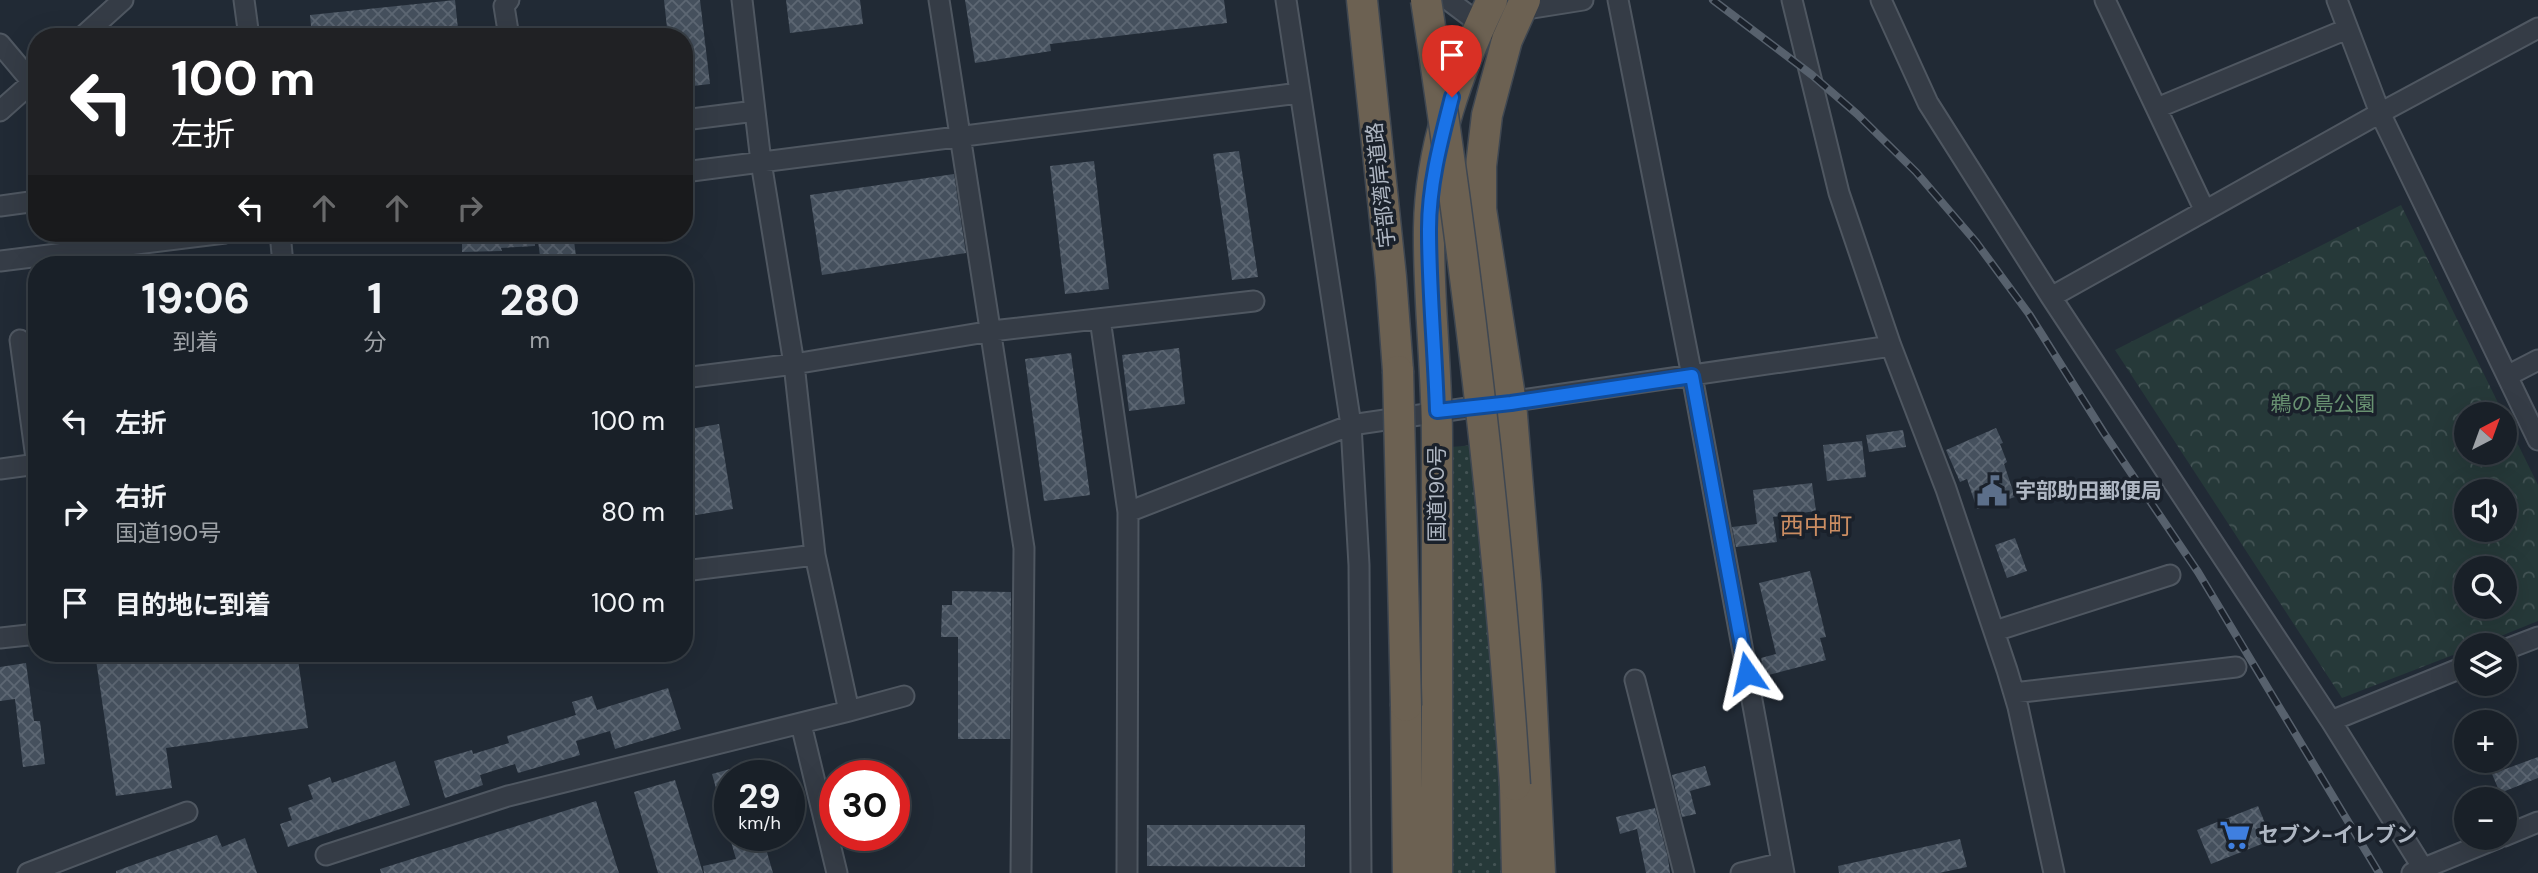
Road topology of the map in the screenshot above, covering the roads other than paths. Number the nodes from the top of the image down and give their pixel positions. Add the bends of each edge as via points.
1 (123, 0) edge
2 (244, 0) edge
3 (509, 0) edge
4 (742, 0) edge
5 (939, 0) edge
6 (1286, 0) edge
7 (1362, 0) edge
8 (1426, 0) edge
9 (1448, 0) edge
10 (1583, 0) edge
11 (1618, 0) edge
12 (1792, 0) edge
13 (1881, 0) edge
14 (2105, 0) edge
15 (2337, 0) edge
16 (1504, 9) edge
17 (92, 28) edge
18 (248, 28) edge
19 (508, 28) edge
20 (2538, 28) edge
21 (2347, 29) junction
22 (0, 44) edge
23 (28, 73) edge
24 (28, 86) edge
25 (1299, 93) junction
26 (2157, 108) junction
27 (0, 111) edge
28 (755, 111) junction
29 (2380, 113) junction
30 (693, 119) edge
31 (960, 138) junction
32 (761, 162) junction
33 (693, 171) edge
34 (28, 202) edge
35 (0, 206) edge
36 (2205, 211) junction
37 (153, 242) edge
38 (40, 256) edge
39 (28, 258) edge
40 (0, 261) edge
41 (2051, 297) junction
42 (1254, 301) dead end
43 (1100, 319) junction
44 (992, 331) junction
45 (20, 340) dead end
46 (1891, 346) junction
47 (2538, 360) edge
48 (794, 364) junction
49 (1692, 376) junction
50 (2507, 376) junction
51 (693, 377) edge
52 (28, 399) edge
53 (1511, 403) junction
54 (1437, 411) junction
55 (1351, 425) junction
56 (2538, 440) edge
57 (28, 466) edge
58 (0, 469) edge
59 (1128, 512) junction
60 (815, 555) junction
61 (693, 570) edge
62 (2170, 575) dead end
63 (1995, 631) junction
64 (28, 635) edge
65 (2538, 637) edge
66 (0, 638) edge
67 (2517, 645) edge
68 (2235, 667) dead end
69 (2454, 671) edge
70 (1635, 680) dead end
71 (2014, 692) junction
72 (904, 696) dead end
73 (849, 712) junction
74 (2331, 721) junction
75 (801, 724) junction
76 (187, 812) dead end
77 (2538, 822) edge
78 (2517, 831) edge
79 (2470, 850) edge
80 (326, 855) dead end
81 (1783, 868) edge
82 (2420, 871) edge
83 (28, 873) edge
84 (837, 873) edge
85 (1021, 873) edge
86 (1127, 873) edge
87 (1361, 873) edge
88 (1408, 873) edge
89 (1437, 873) edge
90 (1517, 873) edge
91 (1540, 873) edge
92 (1684, 873) edge
93 (1741, 873) edge
94 (2054, 873) edge

1 - 17 street
2 - 18 street
3 - 19 street via 504,6
4 - 28 street
5 - 31 street
6 - 25 street
7 - 88 highway, 宇部湾岸道路, bridge via 1398,371
8 - 90 highway, bridge via 1478,367 1515,785
9 - 16 street
10 - 16 street
11 - 49 street
12 - 46 street via 1839,192
13 - 41 street via 1928,103
14 - 26 street
15 - 21 street
16 - 53 highway via 1507,40 1487,115 1481,209
16 - 54 highway, 国道190号 via 1452,97 1433,182 1429,228
20 - 29 street
21 - 26 street
21 - 29 street
22 - 23 street
24 - 27 street
25 - 31 street
25 - 55 street
26 - 36 street
28 - 30 street
28 - 32 street
29 - 36 street
29 - 50 street
31 - 32 street
31 - 44 street
32 - 33 street
32 - 48 street
34 - 35 street
36 - 41 street
37 - 38 street
39 - 40 street
41 - 74 street
42 - 43 street
43 - 44 street
43 - 59 street
44 - 48 street
44 - 85 street via 1024,548
45 - 52 street
46 - 49 street
46 - 63 street
47 - 50 street
48 - 51 street
48 - 60 street
49 - 53 street
49 - 81 street
50 - 56 street
53 - 54 street
53 - 91 highway via 1526,585
54 - 55 street
54 - 89 highway, 国道190号
55 - 59 street
55 - 87 street via 1359,565
57 - 58 street
59 - 86 street
60 - 61 street
60 - 73 street
62 - 63 street
63 - 71 street
64 - 66 street
65 - 67 street
68 - 71 street
69 - 74 street
70 - 92 street
71 - 94 street
72 - 73 street
73 - 75 street
74 - 82 street
75 - 80 street via 508,796
75 - 84 street
76 - 83 street
77 - 78 street
79 - 82 street
81 - 93 street

